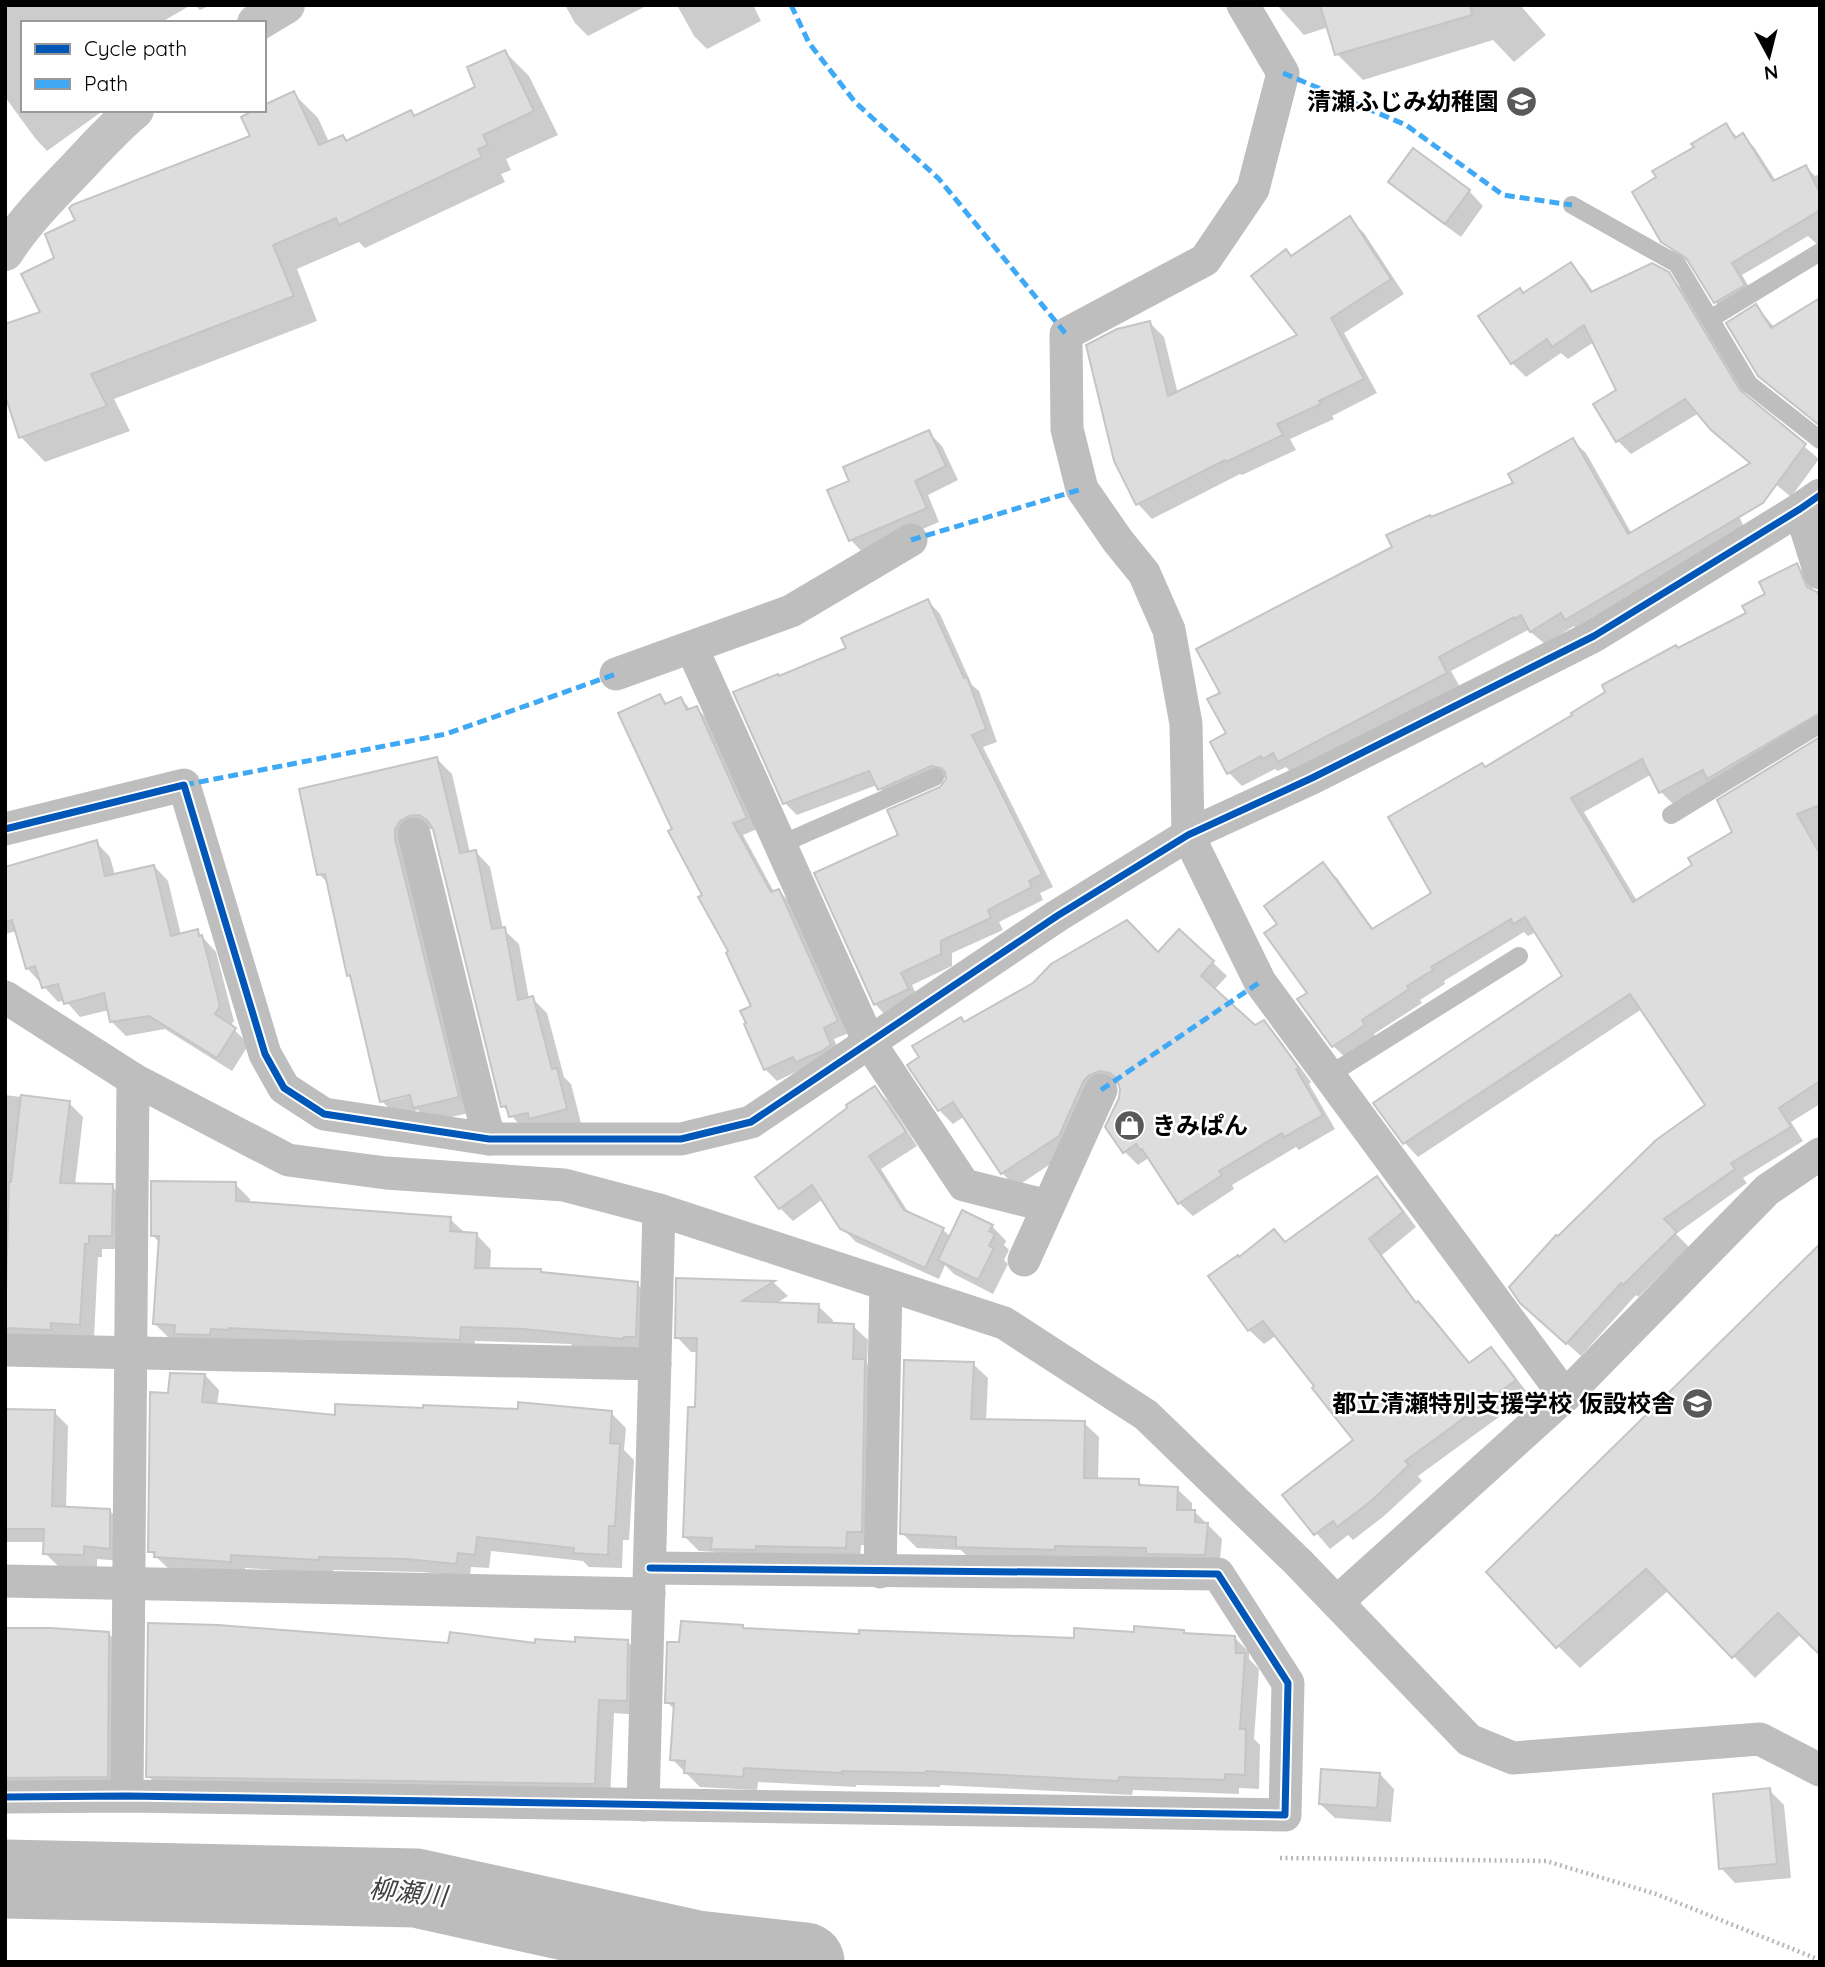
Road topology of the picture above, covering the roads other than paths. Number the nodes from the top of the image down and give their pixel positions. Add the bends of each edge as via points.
1 (286, 5) edge
2 (1242, 5) edge
3 (259, 21) edge
4 (133, 112) edge
5 (1572, 205) dead end
6 (7, 240) edge
7 (1820, 252) edge
8 (1710, 319) junction
9 (1820, 440) edge
10 (1810, 502) edge
11 (911, 540) dead end
12 (1820, 573) edge
13 (692, 648) junction
14 (616, 674) dead end
15 (1820, 724) edge
16 (935, 777) dead end
17 (1671, 815) dead end
18 (5, 829) edge
19 (414, 834) dead end
20 (1188, 835) junction
21 (779, 845) junction
22 (1519, 956) dead end
23 (5, 997) edge
24 (869, 1042) junction
25 (1329, 1075) junction
26 (133, 1079) junction
27 (1101, 1090) dead end
28 (489, 1139) junction
29 (1820, 1154) edge
30 (1048, 1206) junction
31 (659, 1210) junction
32 (1024, 1260) dead end
33 (886, 1285) junction
34 (5, 1350) edge
35 (132, 1351) junction
36 (655, 1364) junction
37 (1565, 1396) junction
38 (880, 1572) junction
39 (5, 1581) edge
40 (649, 1581) junction
41 (130, 1582) junction
42 (1337, 1602) junction
43 (1820, 1770) edge
44 (127, 1796) junction
45 (5, 1797) edge
46 (643, 1805) junction

1 - 3 street
2 - 20 street via 1283,73 1253,189 1205,260 1066,334 1067,429 1082,489 1144,573 1169,630 1186,724
4 - 6 street
5 - 8 lane via 1677,264
7 - 8 lane
8 - 9 lane via 1749,384
10 - 12 street
10 - 20 street via 1594,636
11 - 13 street via 791,611
13 - 14 street
13 - 21 street
15 - 17 lane
16 - 21 lane
18 - 28 street via 184,785 265,1054 284,1088 324,1114
19 - 28 street
20 - 24 street
20 - 25 street via 1260,982
21 - 24 street
22 - 25 lane
23 - 26 street
24 - 28 street via 751,1122 681,1139
24 - 30 street via 964,1185
25 - 37 street
26 - 31 street via 288,1160 386,1174 564,1185
26 - 35 street
27 - 30 street
29 - 37 street via 1767,1190
30 - 32 street
31 - 33 street
31 - 36 street
33 - 38 street
33 - 42 street via 1004,1323 1146,1415
34 - 35 street
35 - 36 street
35 - 41 street
36 - 40 street
37 - 42 street
38 - 40 street
38 - 46 street via 1218,1574 1287,1683 1285,1815
39 - 41 street
40 - 41 street
40 - 46 street
41 - 44 street
42 - 43 street via 1469,1740 1513,1758 1760,1739
44 - 45 street
44 - 46 street

